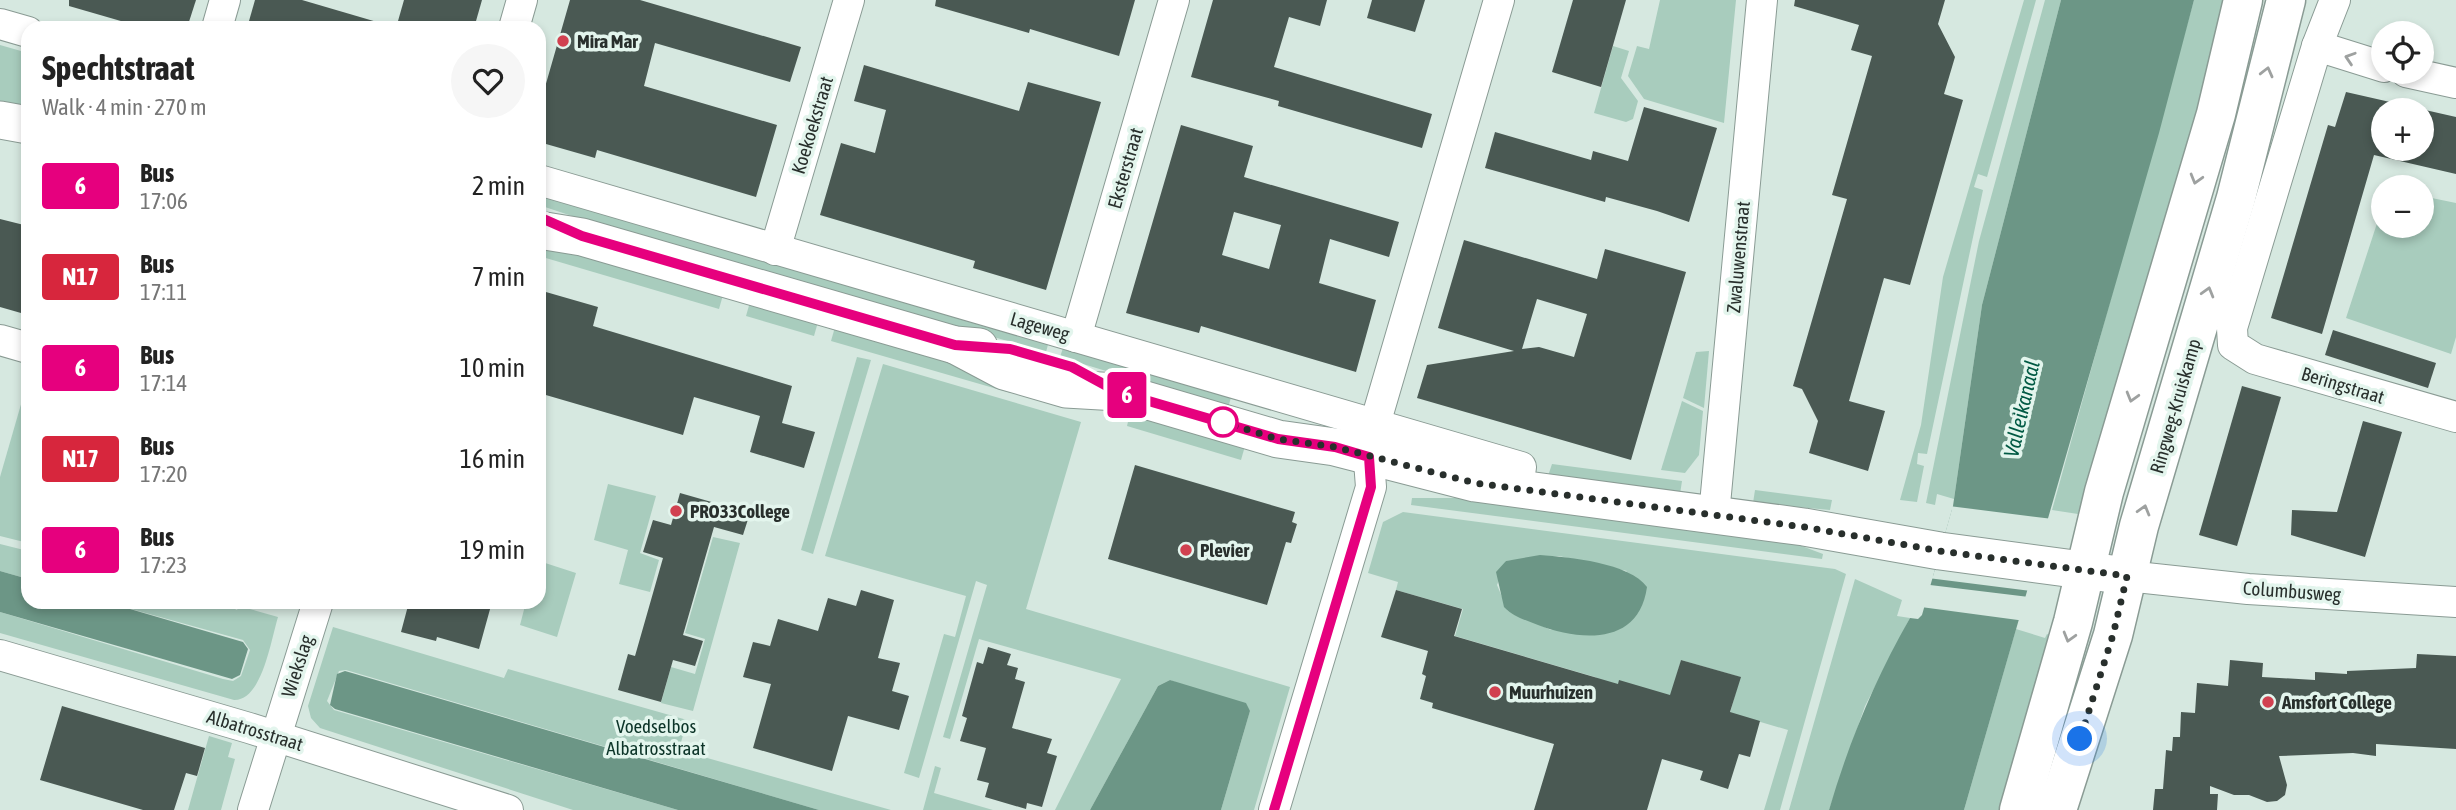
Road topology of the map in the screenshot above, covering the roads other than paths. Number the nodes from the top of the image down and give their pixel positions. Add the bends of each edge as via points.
1 (225, 0) edge
2 (522, 0) edge
3 (849, 0) edge
4 (1174, 0) edge
5 (1499, 0) edge
6 (1762, 0) edge
7 (2243, 0) edge
8 (2286, 0) edge
9 (2335, 0) edge
10 (218, 21) edge
11 (516, 21) edge
12 (0, 24) edge
13 (21, 30) edge
14 (2317, 47) junction
15 (2371, 62) edge
16 (2434, 78) edge
17 (2456, 83) edge
18 (0, 120) edge
19 (21, 124) edge
20 (546, 182) edge
21 (546, 220) edge
22 (546, 231) edge
23 (582, 236) junction
24 (775, 250) junction
25 (1076, 337) junction
26 (0, 340) edge
27 (2233, 345) joint
28 (21, 346) edge
29 (2455, 414) edge
30 (1371, 453) junction
31 (1518, 488) junction
32 (1714, 515) junction
33 (2086, 571) junction
34 (2127, 576) junction
35 (2456, 603) edge
36 (316, 609) edge
37 (0, 655) edge
38 (275, 736) junction
39 (253, 810) edge
40 (508, 810) edge
41 (1274, 810) edge
42 (2019, 810) edge
43 (2057, 810) edge

1 - 10 street
2 - 11 street
3 - 24 street, Koekoekstraat
4 - 25 street, Eksterstraat
5 - 30 street
6 - 32 street, Zwaluwenstraat
7 -> 33 main road via 2216,114 2104,492
34 -> 8 main road, Ringweg-Kruiskamp via 2236,198
9 - 14 street, Ringweg-Kruiskamp
12 - 13 street
15 -> 14 street
14 - 27 street, Ringweg-Kruiskamp via 2232,328
16 - 17 street
18 - 19 street
20 - 24 street, Lageweg
21 - 23 street, Lageweg
22 - 23 street, Lageweg
23 - 30 street, Lageweg via 955,345 1010,349 1072,367 1118,392 1278,439
24 - 25 street, Lageweg
25 - 30 street, Lageweg
26 - 28 street
27 - 29 street, Beringstraat via 2255,359
30 - 31 street, Lageweg via 1475,483
30 - 31 street, Lageweg via 1521,467
30 - 41 street via 1369,495
31 - 32 street, Lageweg
32 - 33 street, Lageweg
33 - 34 street, Lageweg
33 -> 42 main road
34 - 35 street, Columbusweg
34 - 43 main road, Ringweg-Kruiskamp
36 - 38 street, Wiekslag
37 - 38 street, Albatrosstraat
38 - 39 street, Wiekslag
38 - 40 street, Albatrosstraat

